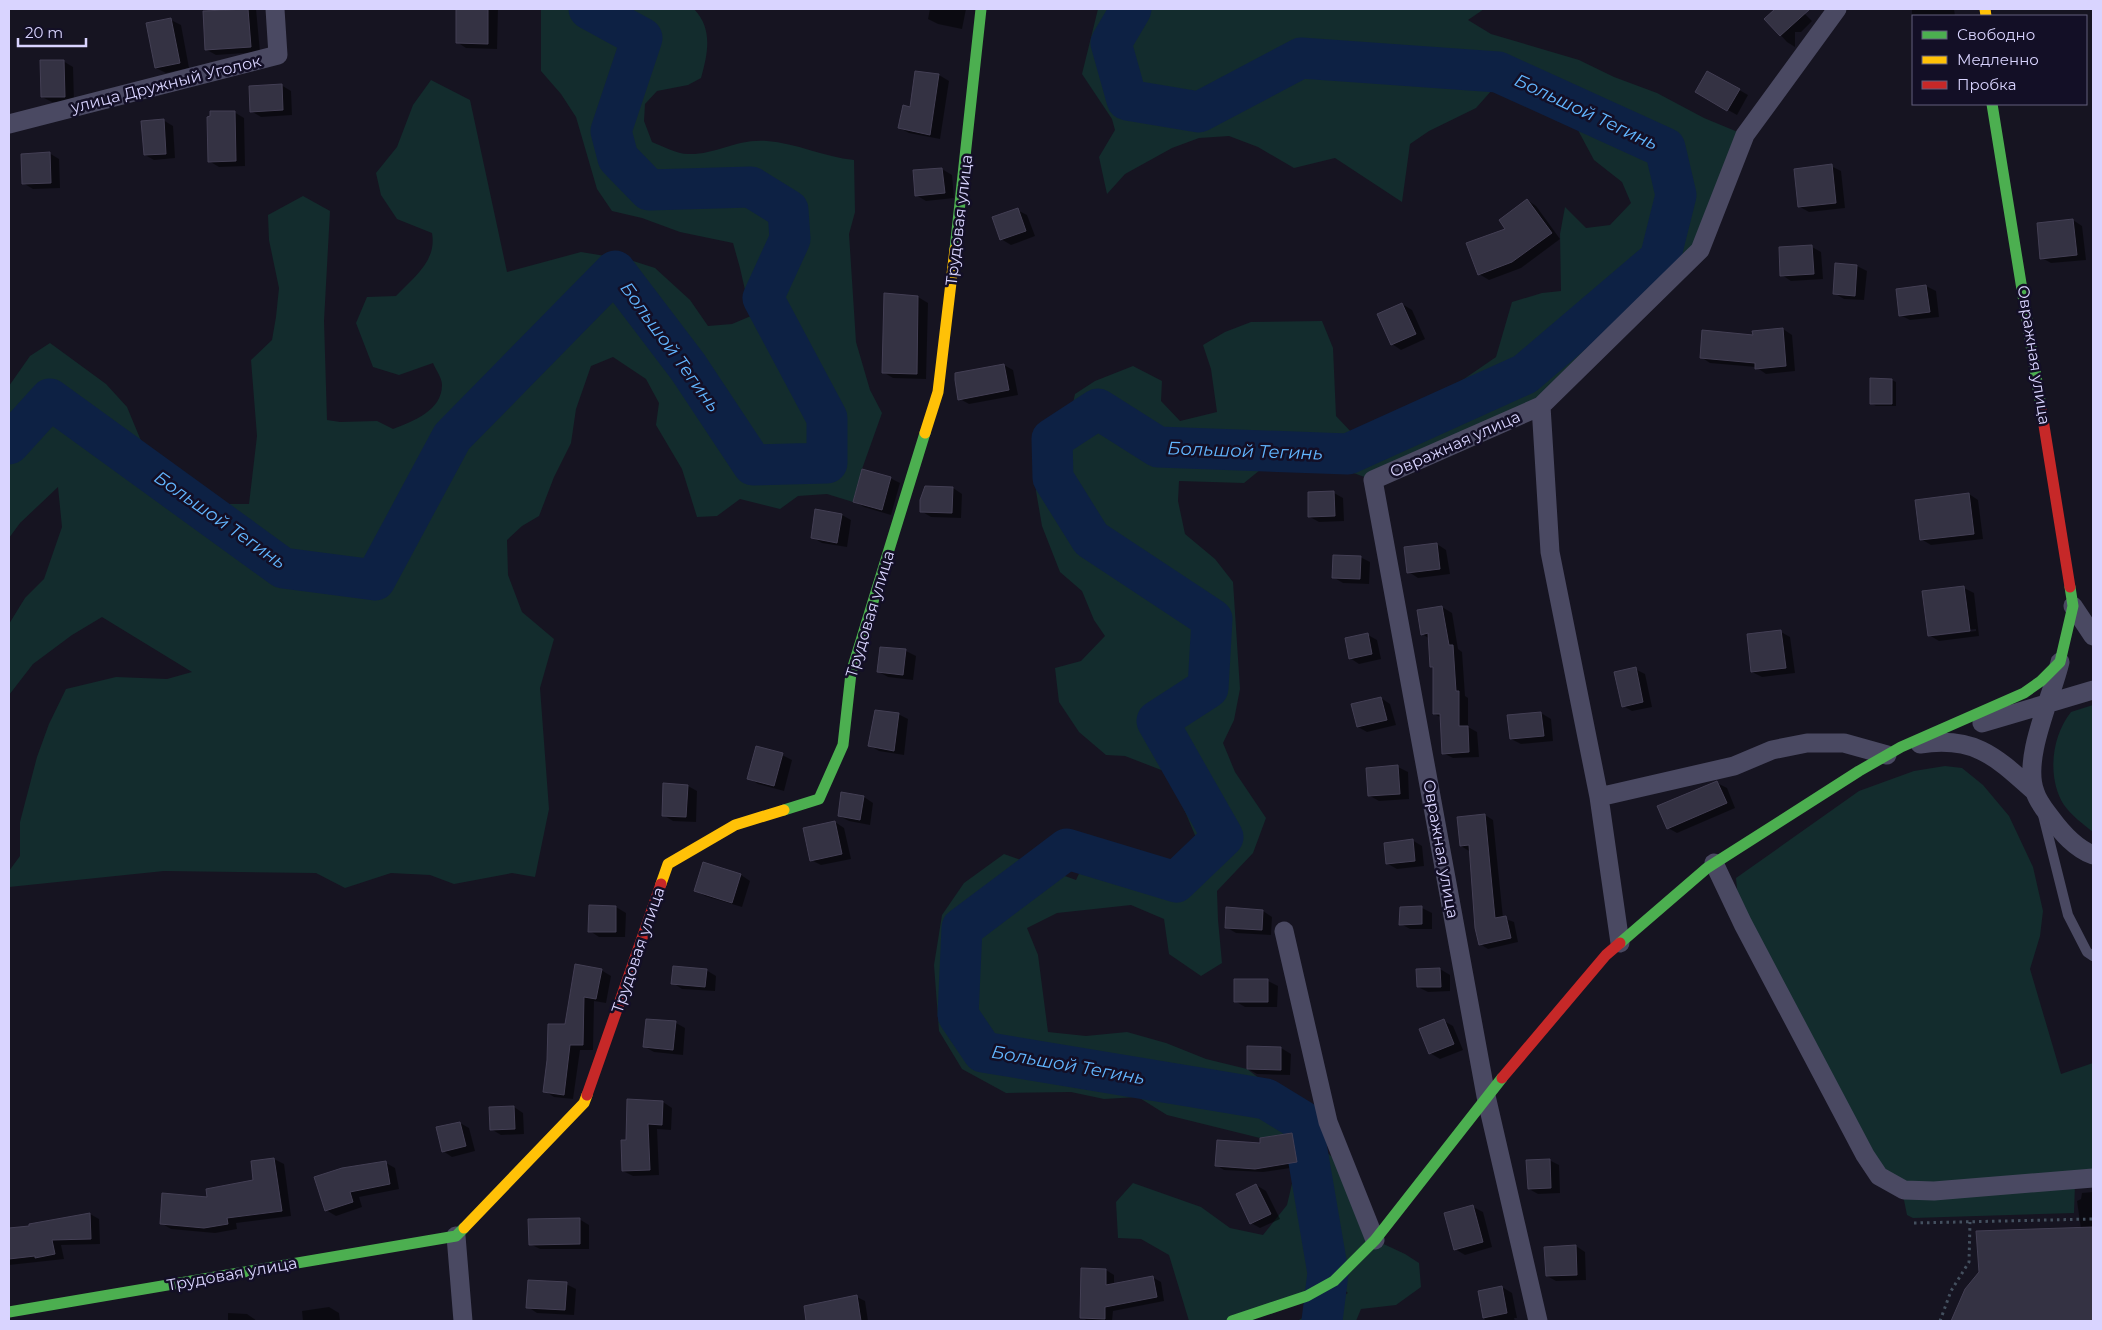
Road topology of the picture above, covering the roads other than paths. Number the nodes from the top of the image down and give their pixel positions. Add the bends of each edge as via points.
1 (275, 9) edge
2 (981, 9) edge
3 (1837, 9) edge
4 (1992, 105) edge
5 (9, 124) edge
6 (1541, 406) junction
7 (2073, 606) junction
8 (2093, 636) edge
9 (2060, 662) junction
10 (2093, 690) edge
11 (2049, 702) junction
12 (1894, 751) junction
13 (1599, 797) junction
14 (2037, 798) junction
15 (2093, 855) edge
16 (1714, 863) junction
17 (1284, 931) dead end
18 (1620, 943) junction
19 (2093, 956) edge
20 (1486, 1096) junction
21 (2093, 1178) edge
22 (456, 1236) junction
23 (1375, 1240) junction
24 (9, 1312) edge
25 (463, 1321) edge
26 (1232, 1321) edge
27 (1538, 1321) edge

1 - 5 street, улица Дружный Уголок via 278,56
2 - 22 street, Трудовая улица via 938,392 851,673 843,744 819,799 735,825 668,864 584,1103
3 - 6 street, Овражная улица via 1745,135 1700,250
4 - 7 street, Овражная улица
6 - 13 street via 1550,552
6 - 20 street, Овражная улица via 1373,480
7 - 8 street
7 - 9 street
9 - 11 street
9 - 12 street via 2024,693
10 - 11 street
11 - 12 street
11 - 14 street via 2031,769
12 - 13 street via 1844,743 1808,743 1772,750 1734,766
12 - 14 street via 1931,743 1967,745 1999,760
12 - 16 street
13 - 18 street
14 - 15 street via 2062,833
14 - 19 lane via 2068,915 2087,952
16 - 18 street
16 - 21 street via 1761,958 1879,1176 1904,1190 1934,1191
17 - 23 street via 1328,1122
18 - 20 street via 1606,955
20 - 23 street
20 - 27 street, Овражная улица
22 - 24 street, Трудовая улица
22 - 25 street
23 - 26 street via 1334,1281 1306,1296

